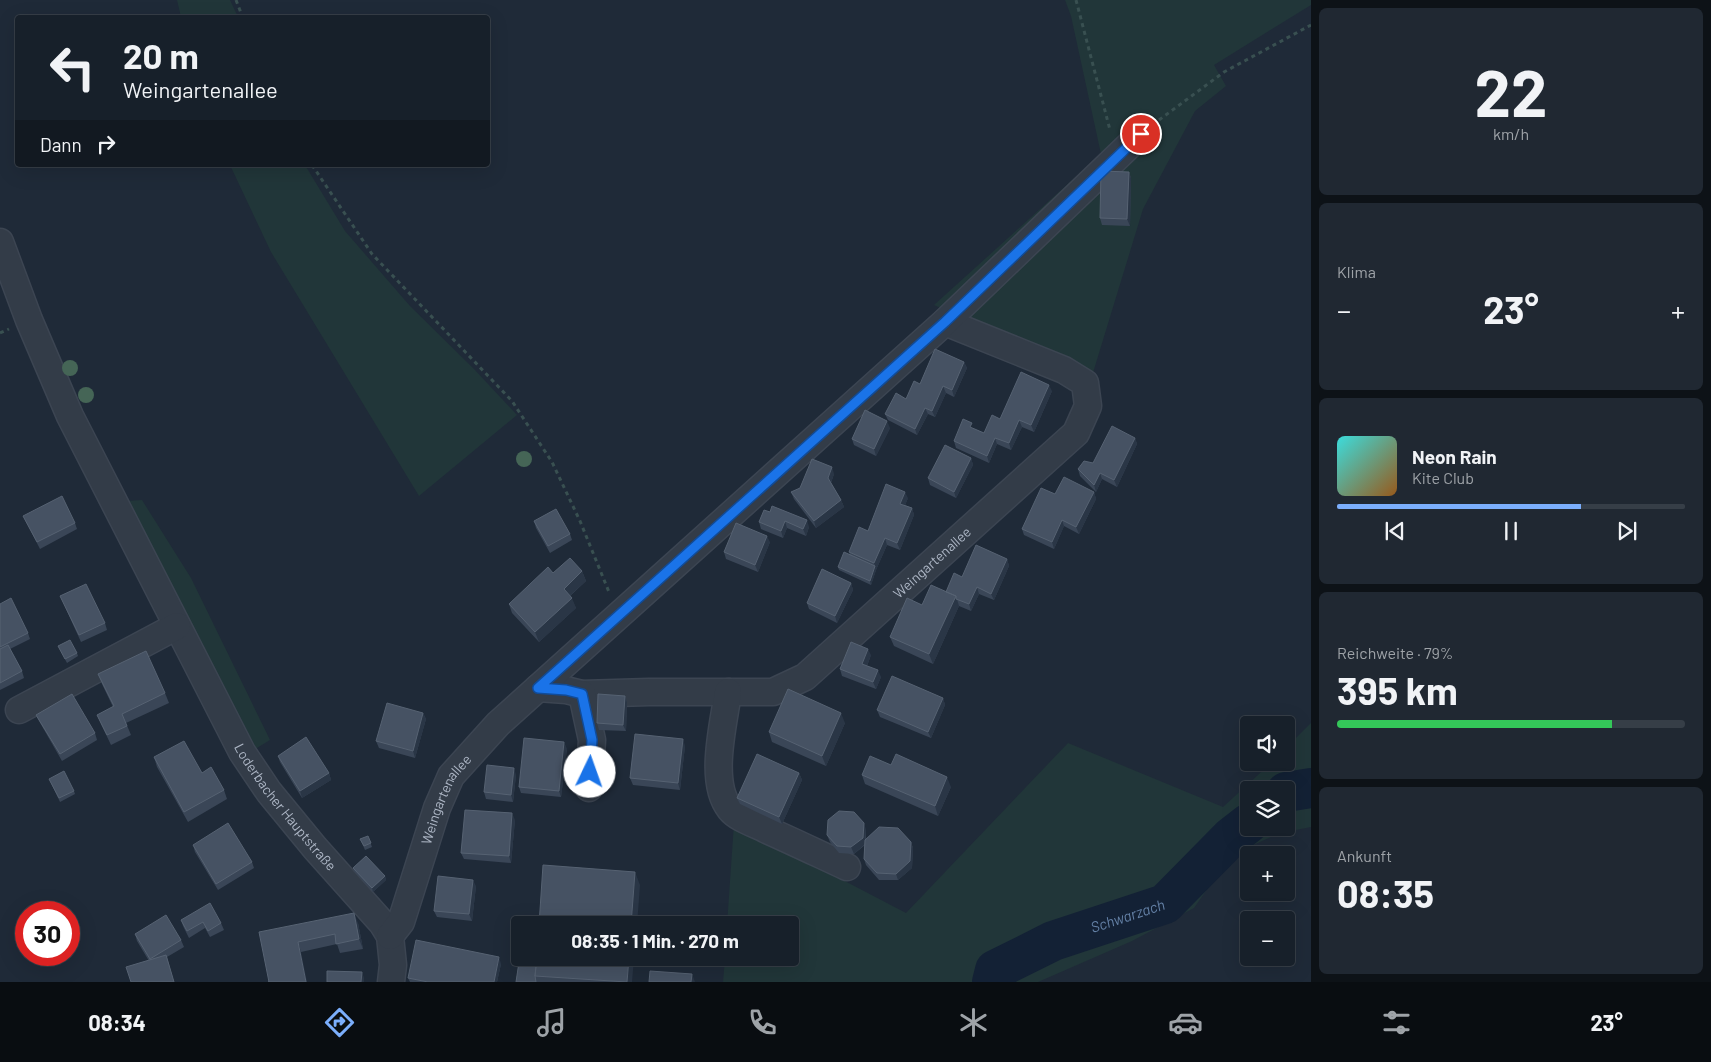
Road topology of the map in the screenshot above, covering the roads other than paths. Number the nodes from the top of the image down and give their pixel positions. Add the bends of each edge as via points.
1 (1141, 134) road end
2 (0, 242) edge
3 (945, 322) junction
4 (176, 626) junction
5 (538, 688) junction
6 (728, 692) junction
7 (582, 694) junction
8 (19, 710) dead end
9 (589, 788) dead end
10 (847, 867) dead end
11 (390, 936) junction
12 (391, 982) edge

1 - 3 street, Weingartenallee
2 - 4 street, Loderbacher Hauptstraße via 70,416
3 - 5 street, Weingartenallee
3 - 6 street, Weingartenallee via 1064,370 1085,383 1088,406 1076,433 805,677 773,692
4 - 8 street
4 - 11 street, Loderbacher Hauptstraße via 242,752 268,792
5 - 7 street, Weingartenallee
5 - 11 street, Weingartenallee via 498,724 451,776 437,808 402,922
6 - 7 street, Weingartenallee
6 - 10 street via 719,778 730,809
7 - 9 street via 592,740
11 - 12 street, Loderbacher Hauptstraße

